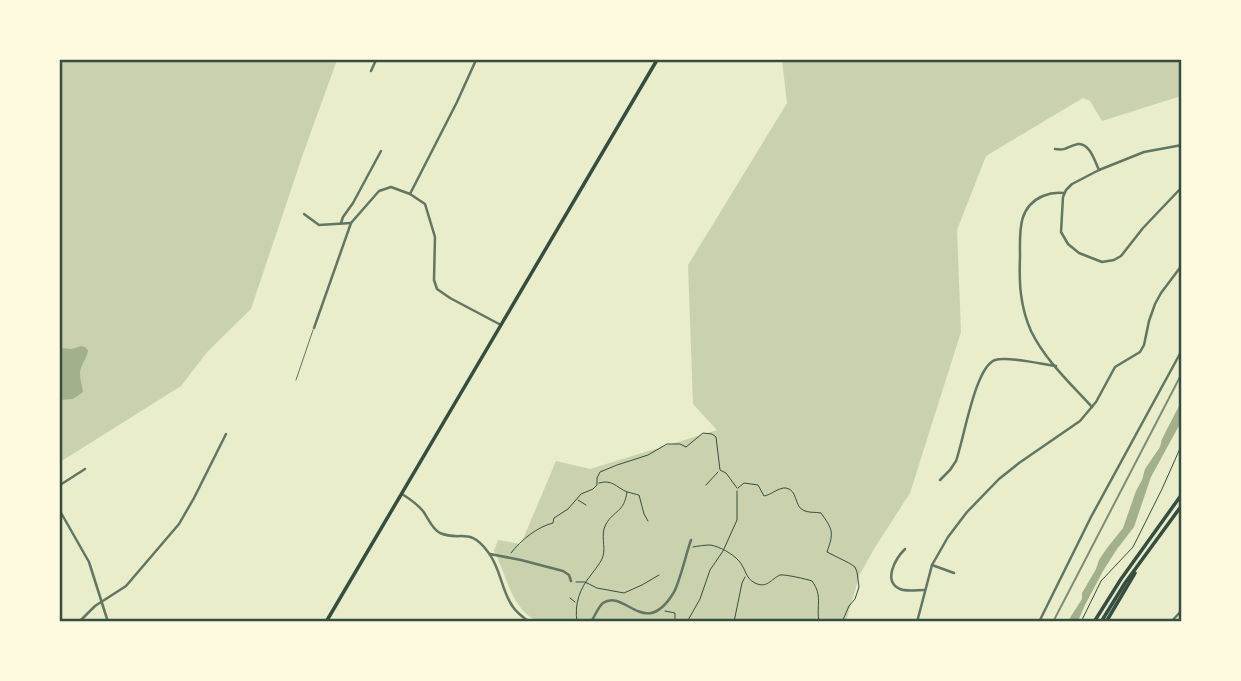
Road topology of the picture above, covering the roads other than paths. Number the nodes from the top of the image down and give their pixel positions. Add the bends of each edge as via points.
1 (376, 60) edge
2 (476, 60) edge
3 (657, 60) edge
4 (371, 71) dead end
5 (1181, 145) edge
6 (1055, 149) dead end
7 (381, 151) dead end
8 (1099, 170) junction
9 (1181, 187) edge
10 (1065, 193) junction
11 (410, 194) junction
12 (304, 214) dead end
13 (341, 223) junction
14 (351, 223) junction
15 (1181, 265) edge
16 (501, 325) junction
17 (314, 328) joint
18 (1181, 350) edge
19 (1056, 366) junction
20 (296, 380) dead end
21 (1092, 407) junction
22 (226, 433) dead end
23 (85, 469) dead end
24 (940, 480) dead end
25 (60, 485) edge
26 (402, 494) junction
27 (1181, 494) edge
28 (1181, 505) edge
29 (60, 512) edge
30 (691, 540) dead end
31 (905, 549) dead end
32 (490, 554) junction
33 (932, 565) junction
34 (954, 573) dead end
35 (572, 582) road end
36 (924, 590) junction
37 (102, 601) junction
38 (1181, 610) edge
39 (79, 621) edge
40 (108, 621) edge
41 (326, 621) edge
42 (529, 621) edge
43 (591, 621) edge
44 (917, 621) edge
45 (1039, 621) edge
46 (1094, 621) edge
47 (1103, 621) edge
48 (1171, 621) edge

1 - 4 street
2 - 11 street
3 - 16 main road
5 - 8 street via 1151,150
6 - 8 street via 1085,146
7 - 13 street
8 - 10 street via 1072,184
9 - 10 street via 1121,256 1106,262 1079,253 1065,240 1061,228
10 - 19 street via 1054,192 1032,201 1020,226 1021,303 1032,332
11 - 14 street via 391,187 382,189
11 - 16 street via 425,204 434,234 437,289
12 - 13 street via 319,225
13 - 14 street
14 - 17 street
15 - 21 street via 1158,299 1142,350 1115,367
16 - 26 main road
17 - 20 lane
18 - 45 street
19 - 21 street
19 - 24 street via 1003,359 986,367 956,461
21 - 33 street via 989,489 956,525
22 - 37 street via 179,524 126,586
23 - 25 street
26 - 32 street via 413,500 440,533 468,535
26 - 41 main road
27 - 46 main road
28 - 47 main road
29 - 37 street via 89,562
30 - 43 street via 675,590 661,608 646,614 609,601
31 - 36 street via 896,559 892,581 902,590
32 - 35 street via 563,571
32 - 42 street via 512,606
33 - 34 street
33 - 36 street
36 - 44 street
37 - 39 street
37 - 40 street
38 - 48 street

